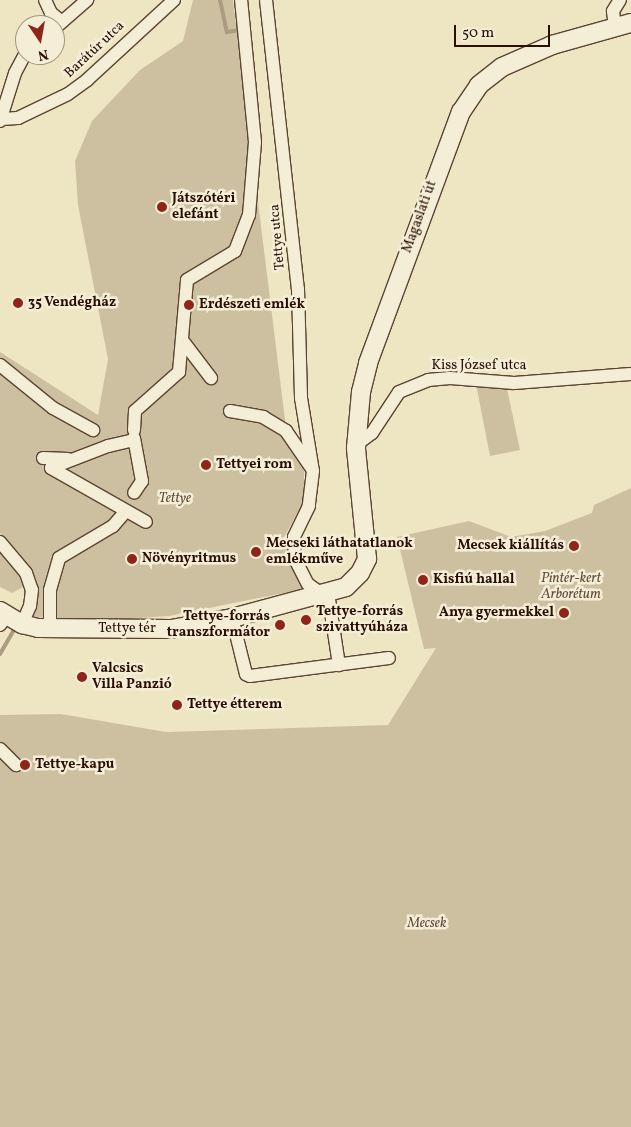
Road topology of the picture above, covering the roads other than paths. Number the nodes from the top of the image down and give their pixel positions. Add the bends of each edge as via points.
1 (45, 0) edge
2 (87, 0) edge
3 (174, 0) edge
4 (240, 0) edge
5 (266, 0) edge
6 (620, 0) edge
7 (52, 15) edge
8 (65, 20) edge
9 (623, 25) edge
10 (19, 65) edge
11 (0, 120) edge
12 (182, 340) junction
13 (0, 365) edge
14 (631, 374) edge
15 (211, 378) dead end
16 (230, 411) dead end
17 (93, 430) dead end
18 (134, 436) junction
19 (356, 445) junction
20 (42, 458) dead end
21 (73, 459) junction
22 (313, 471) junction
23 (134, 493) dead end
24 (125, 512) junction
25 (365, 517) joint
26 (146, 522) dead end
27 (0, 542) edge
28 (325, 594) junction
29 (11, 618) edge
30 (232, 618) junction
31 (50, 629) junction
32 (389, 658) dead end
33 (339, 665) junction
34 (0, 749) edge
35 (16, 765) dead end

1 - 7 street
2 - 8 street
3 - 11 street, Barátúr utca via 74,90 18,118
4 - 12 street via 255,142 249,214 235,250 187,280
5 - 22 street, Tettye utca via 297,280 300,398
6 - 9 street via 613,11
9 - 19 street, Magaslati út via 526,55 490,76 469,99 424,205 368,363 361,392
10 - 11 street
12 - 15 street
12 - 18 street via 179,372 135,411
13 - 17 street via 53,408
14 - 19 street, Kiss József utca via 514,383 450,378 428,380 399,392 372,433
16 - 22 street via 264,417 286,430
18 - 21 street
18 - 23 street via 142,481
19 - 25 street, Magaslati út
20 - 21 street
21 - 24 street via 51,468
22 - 28 street via 309,506 294,537 295,559 308,584
24 - 26 street
24 - 31 street via 113,526 59,558 50,590
25 - 28 street, Tettye tér via 367,559 360,573 346,587
27 - 29 street via 26,573 32,590
28 - 30 street, Tettye tér
28 - 33 street
29 - 31 street, Tettye tér
30 - 31 street, Tettye tér via 171,629
30 - 33 street via 246,674 250,676
32 - 33 street
34 - 35 street

